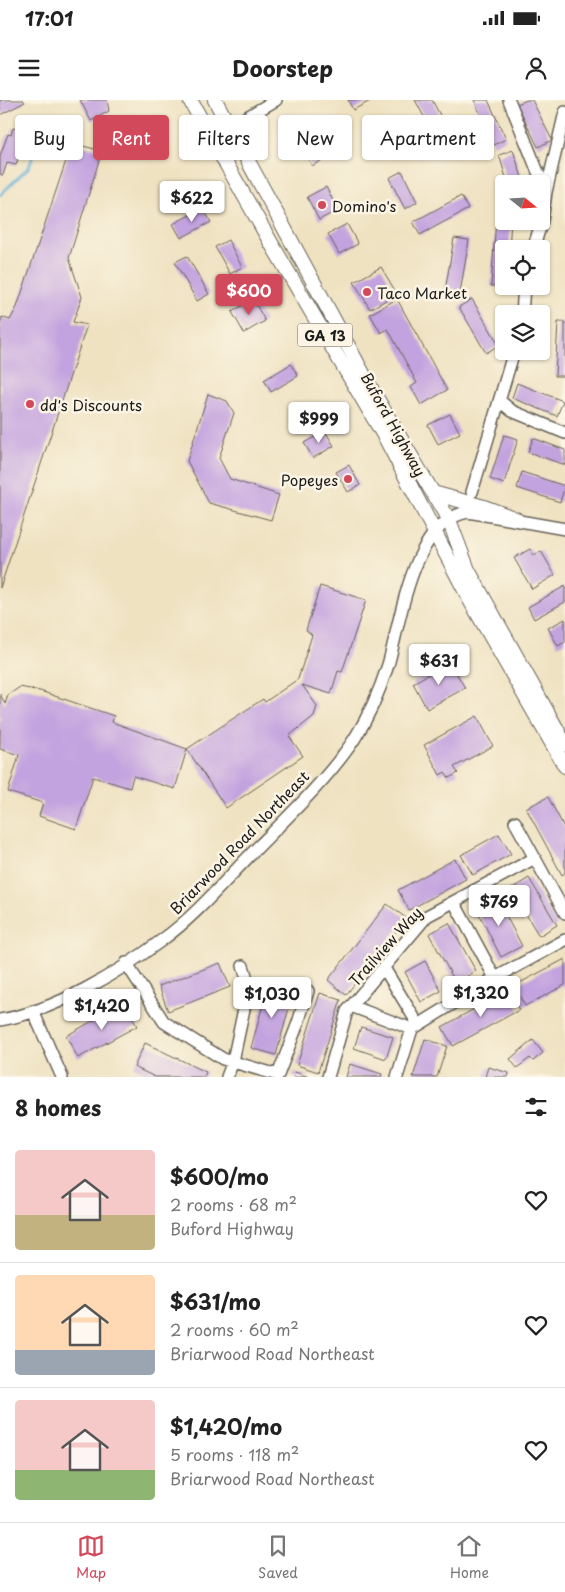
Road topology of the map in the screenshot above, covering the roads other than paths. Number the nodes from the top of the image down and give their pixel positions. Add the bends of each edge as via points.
1 (190, 100) edge
2 (215, 100) edge
3 (276, 100) edge
4 (509, 100) edge
5 (565, 112) edge
6 (199, 115) edge
7 (223, 115) edge
8 (250, 115) edge
9 (226, 160) edge
10 (247, 160) edge
11 (539, 175) edge
12 (550, 175) edge
13 (511, 360) edge
14 (500, 400) junction
15 (565, 433) edge
16 (472, 492) dead end
17 (433, 493) junction
18 (516, 519) junction
19 (449, 520) junction
20 (565, 529) edge
21 (435, 533) junction
22 (565, 744) edge
23 (565, 766) edge
24 (514, 822) dead end
25 (535, 858) junction
26 (454, 902) junction
27 (565, 913) edge
28 (565, 940) edge
29 (126, 963) junction
30 (243, 966) dead end
31 (384, 968) junction
32 (495, 978) junction
33 (308, 991) dead end
34 (351, 1006) junction
35 (33, 1011) junction
36 (0, 1020) edge
37 (415, 1027) junction
38 (233, 1061) junction
39 (62, 1077) edge
40 (226, 1077) edge
41 (328, 1077) edge
42 (397, 1077) edge

1 - 6 main road, Buford Highway / GA 13
2 - 7 main road, Buford Highway / GA 13
3 - 8 street
4 - 11 street
5 - 12 street
9 - 21 main road, Buford Highway / GA 13 via 386,439
10 - 17 main road, Buford Highway / GA 13 via 373,392
13 - 14 street
14 - 15 street via 512,411
14 - 16 street
17 - 18 main road via 484,506
17 - 19 main road, Buford Highway / GA 13
18 - 19 street, Briarwood Road Northeast via 468,512
18 - 20 street, Briarwood Road Northeast
19 - 21 street, Briarwood Road Northeast
19 - 22 main road, Buford Highway / GA 13 via 468,570
21 - 23 main road, Buford Highway / GA 13
21 - 29 street, Briarwood Road Northeast via 418,558 387,667 355,738 291,814 196,909 163,940
24 - 25 street
25 - 26 street, Trailview Way
25 - 27 street
26 - 31 street, Trailview Way via 427,916
26 - 32 street
28 - 32 street
29 - 35 street, Briarwood Road Northeast via 74,994
29 - 38 street via 164,1022 223,1059
30 - 38 street via 249,985
31 - 34 street, Trailview Way
31 - 37 street
32 - 37 street
33 - 38 street via 278,1075
34 - 37 street
34 - 41 street, Trailview Way
35 - 36 street, Briarwood Road Northeast
35 - 39 street
37 - 42 street
38 - 40 street

